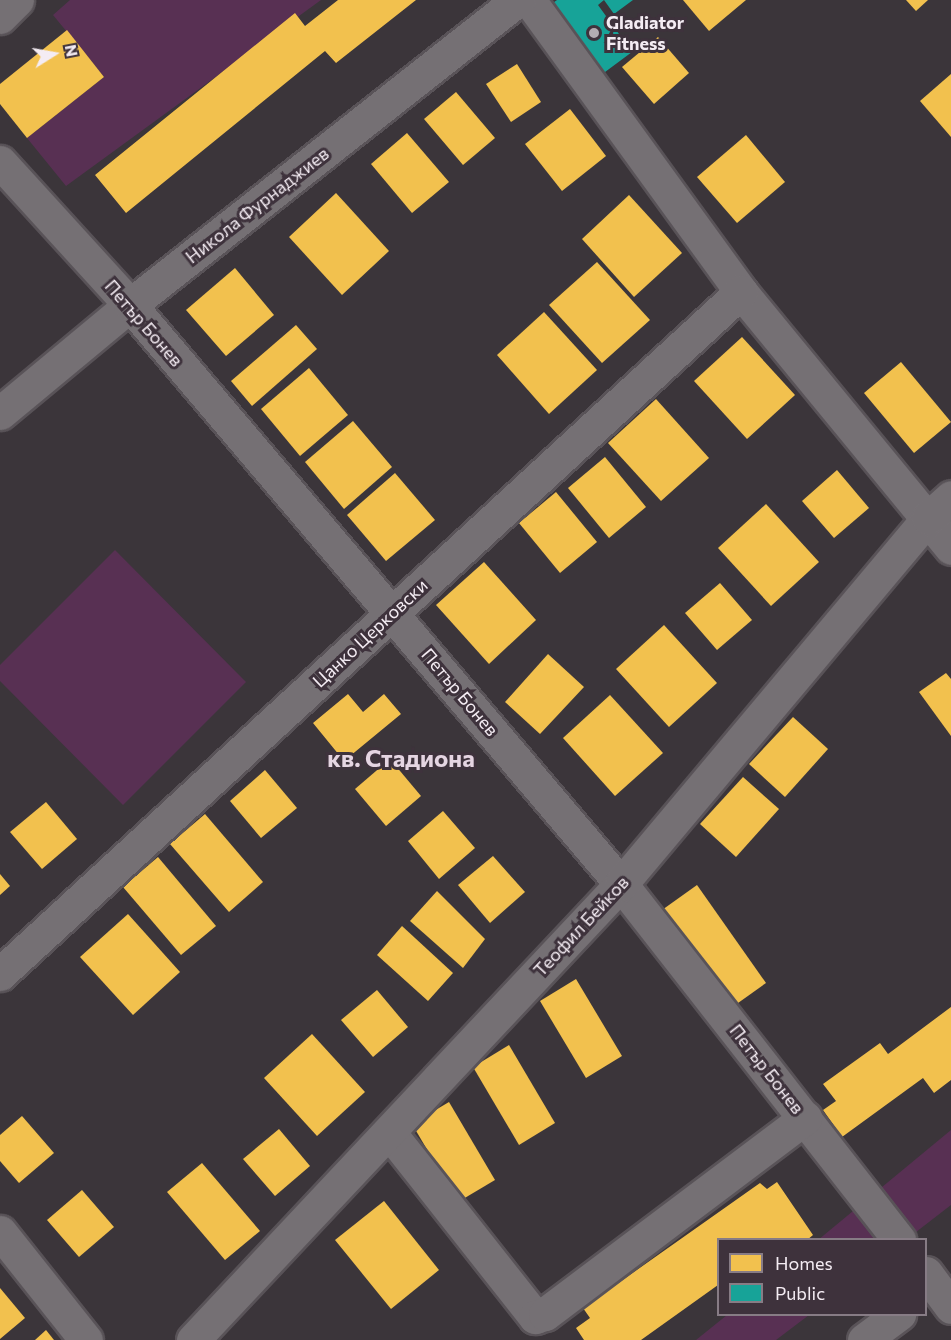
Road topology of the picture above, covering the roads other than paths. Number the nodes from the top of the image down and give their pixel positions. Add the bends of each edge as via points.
1 (17, 0) edge
2 (518, 0) edge
3 (529, 0) edge
4 (0, 17) edge
5 (0, 162) edge
6 (741, 292) junction
7 (130, 305) junction
8 (0, 413) edge
9 (940, 507) edge
10 (951, 548) edge
11 (393, 612) junction
12 (621, 884) junction
13 (0, 974) edge
14 (805, 1118) junction
15 (388, 1132) junction
16 (0, 1232) edge
17 (898, 1238) edge
18 (896, 1316) edge
19 (86, 1340) edge
20 (193, 1340) edge
21 (864, 1340) edge

1 - 4 street
2 - 7 street, Никола Фурнаджиев
3 - 6 street
5 - 7 street, Петър Бонев
6 - 9 street
6 - 11 street, Цанко Церковски
7 - 8 street, Никола Фурнаджиев
7 - 11 street, Петър Бонев
9 - 10 street
9 - 12 street, Теофил Бейков
11 - 12 street, Петър Бонев
11 - 13 street, Цанко Церковски
12 - 14 street, Петър Бонев
12 - 15 street, Теофил Бейков
14 - 15 street via 545,1314 535,1317
14 - 17 street, Петър Бонев
15 - 20 street, Теофил Бейков
16 - 19 street
18 - 21 street

